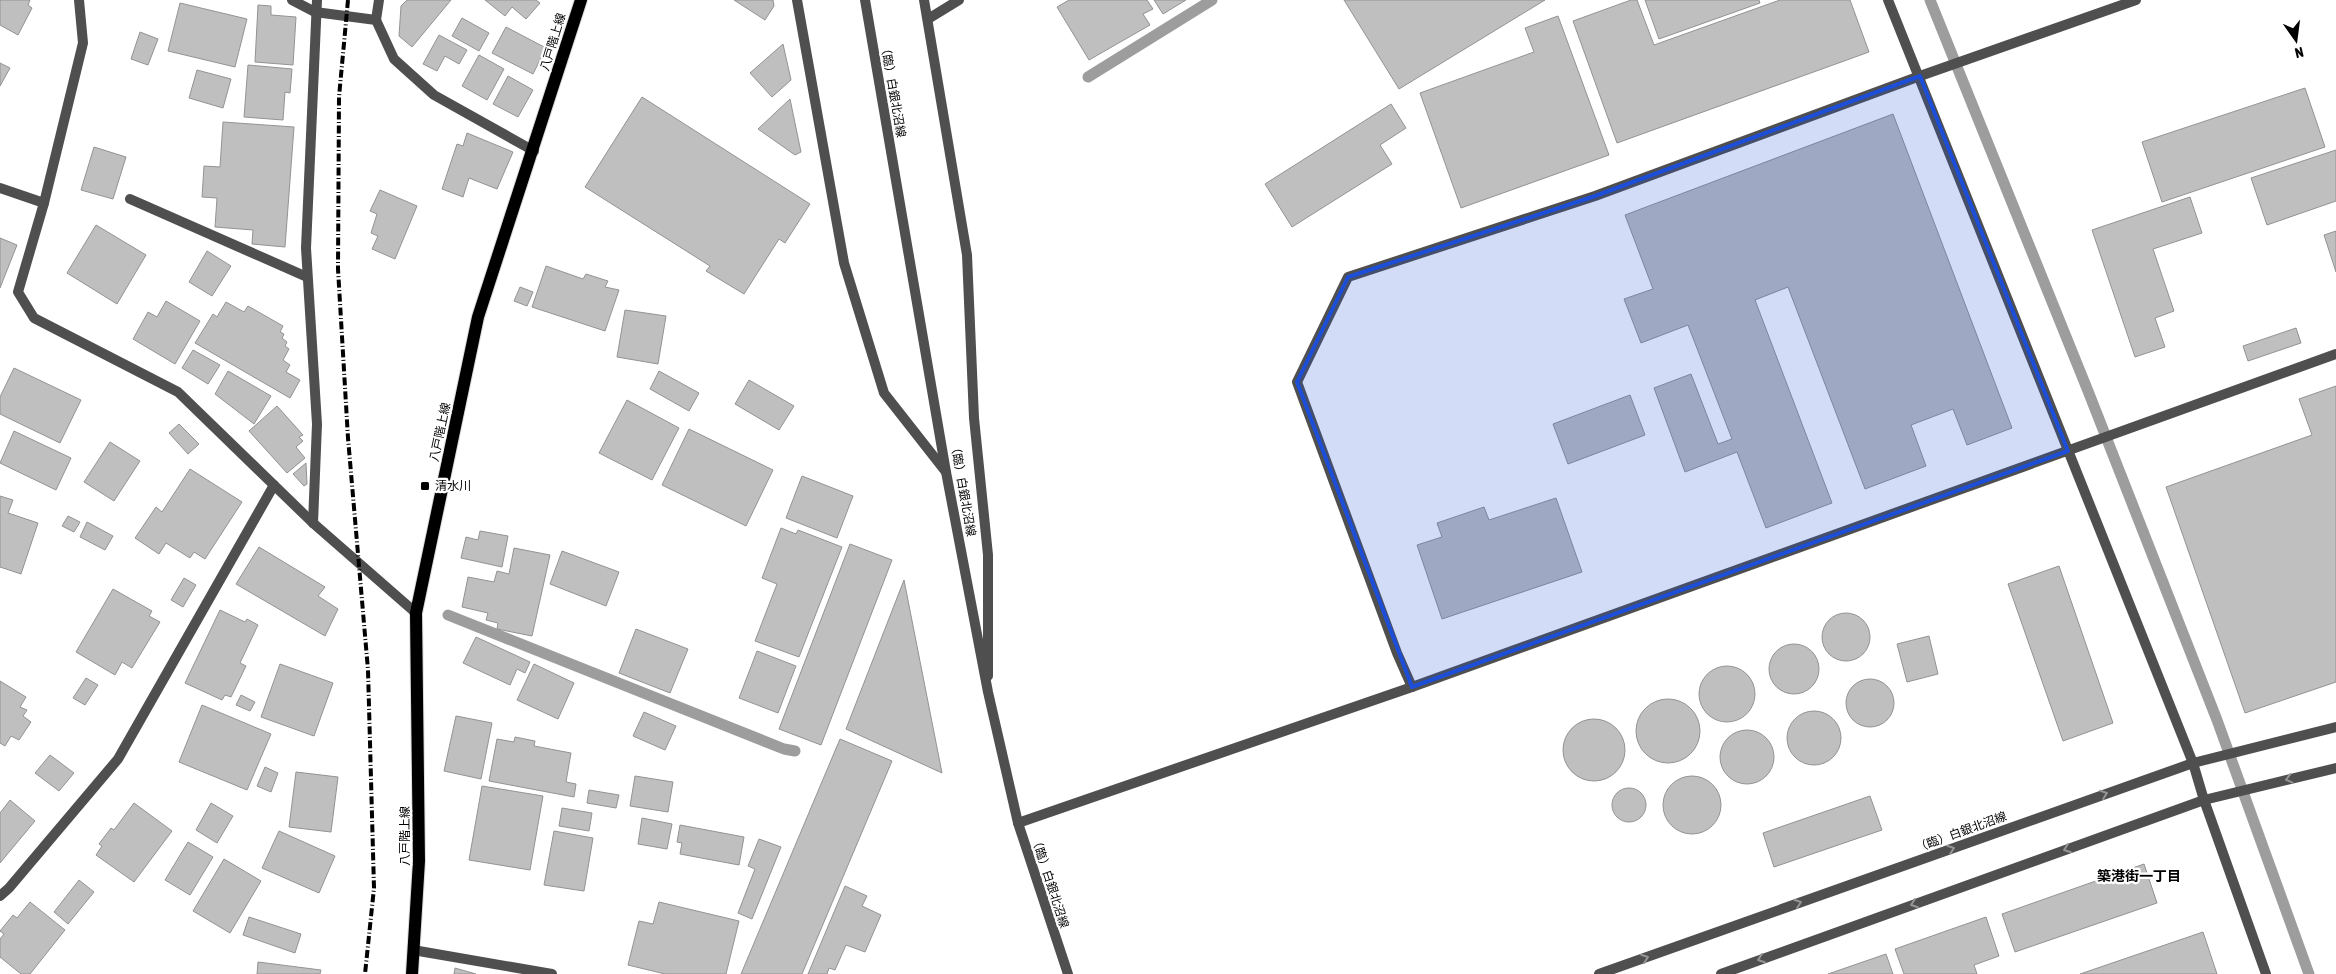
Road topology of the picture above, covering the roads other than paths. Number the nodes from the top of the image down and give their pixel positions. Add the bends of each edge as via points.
1 (79, 0) edge
2 (292, 0) edge
3 (317, 0) edge
4 (379, 0) edge
5 (581, 0) edge
6 (797, 0) edge
7 (865, 0) edge
8 (924, 0) edge
9 (959, 0) edge
10 (1888, 0) edge
11 (2136, 0) edge
12 (315, 12) junction
13 (928, 19) junction
14 (376, 20) junction
15 (1920, 76) junction
16 (534, 151) junction
17 (0, 188) edge
18 (130, 199) dead end
19 (44, 203) junction
20 (307, 277) junction
21 (2336, 354) edge
22 (2068, 451) junction
23 (946, 472) junction
24 (274, 485) junction
25 (316, 526) junction
26 (416, 613) junction
27 (1412, 687) junction
28 (988, 692) junction
29 (2336, 727) edge
30 (2193, 763) junction
31 (2336, 768) edge
32 (2204, 800) junction
33 (1018, 823) junction
34 (0, 896) edge
35 (413, 950) junction
36 (412, 974) edge
37 (552, 974) edge
38 (1068, 974) edge
39 (1599, 974) edge
40 (1721, 974) edge
41 (2266, 974) edge

1 - 19 street via 83,43
2 - 12 street
3 - 12 street
4 - 14 street
5 - 16 main road, 八戸階上線
6 - 23 street via 844,262 884,393
7 - 23 street, （臨）白銀北沼線
8 - 13 street
9 - 13 street
10 - 15 street
11 - 15 street
12 - 14 street
12 - 20 street
13 - 28 street via 967,255 974,418 988,555
14 - 16 street via 394,59 434,95
15 - 22 street
15 - 27 street via 1594,196 1348,277 1296,382
16 - 26 main road, 八戸階上線 via 478,317
17 - 19 street
18 - 20 street
19 - 24 street via 18,292 34,318 178,392
20 - 25 street via 317,424
21 - 22 street
22 - 27 street
22 - 30 street
23 - 28 street, （臨）白銀北沼線
24 - 25 street
24 - 34 street via 118,759
25 - 26 street
26 - 35 main road, 八戸階上線 via 419,861
27 - 33 street
28 - 33 street, （臨）白銀北沼線
29 - 30 street, （臨）白銀北沼線
30 - 32 street
39 -> 30 street, （臨）白銀北沼線
31 -> 32 street
32 -> 40 street
32 - 41 street
33 - 38 street, （臨）白銀北沼線
35 - 36 main road, 八戸階上線
35 - 37 street

